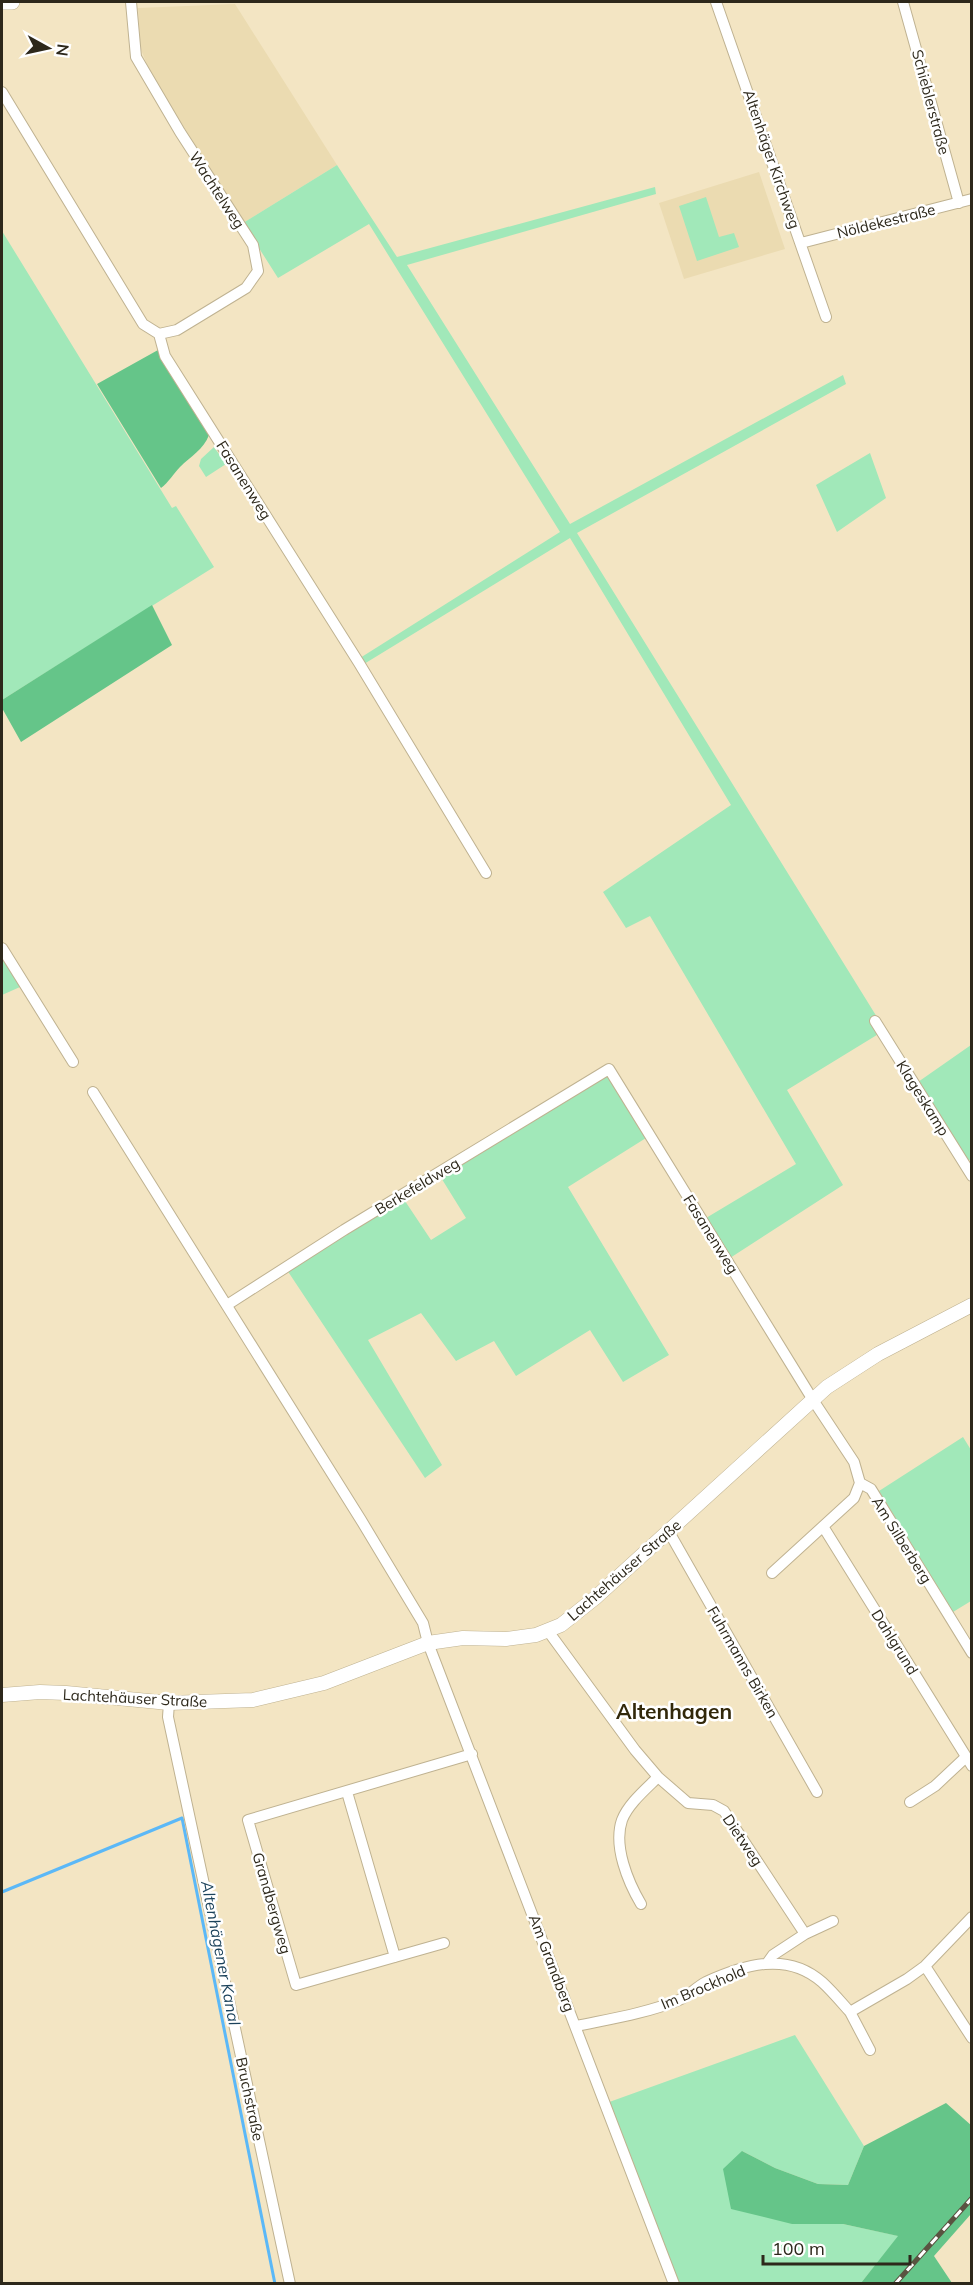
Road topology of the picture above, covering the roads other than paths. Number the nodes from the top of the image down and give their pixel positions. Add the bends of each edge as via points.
1 (2, 2) edge
2 (12, 2) edge
3 (130, 2) edge
4 (716, 2) edge
5 (903, 2) edge
6 (2, 92) edge
7 (972, 199) edge
8 (959, 203) junction
9 (801, 243) junction
10 (826, 317) dead end
11 (159, 334) junction
12 (486, 873) dead end
13 (2, 948) edge
14 (875, 1021) dead end
15 (73, 1062) dead end
16 (609, 1069) joint
17 (93, 1092) dead end
18 (972, 1176) edge
19 (227, 1305) junction
20 (972, 1305) edge
21 (813, 1400) junction
22 (860, 1484) junction
23 (824, 1528) junction
24 (669, 1532) junction
25 (772, 1573) dead end
26 (548, 1631) junction
27 (428, 1642) junction
28 (972, 1653) edge
29 (2, 1695) edge
30 (169, 1703) junction
31 (472, 1754) junction
32 (969, 1762) edge
33 (658, 1777) junction
34 (347, 1792) junction
35 (817, 1792) dead end
36 (910, 1802) dead end
37 (641, 1904) dead end
38 (972, 1917) edge
39 (833, 1921) dead end
40 (805, 1934) junction
41 (444, 1943) dead end
42 (395, 1958) junction
43 (768, 1962) junction
44 (925, 1966) junction
45 (850, 2012) junction
46 (577, 2026) junction
47 (972, 2038) edge
48 (870, 2050) dead end
49 (290, 2283) edge
50 (675, 2283) edge

1 - 2 main road
3 - 11 street, Wachtelweg via 136,57 253,245 258,271 246,288 177,330
4 - 9 street, Altenhäger Kirchweg
5 - 8 street, Schieblerstraße
6 - 11 street, Fasanenweg via 143,324
7 - 8 street, Nöldekestraße
8 - 9 street, Nöldekestraße
9 - 10 street, Altenhäger Kirchweg
11 - 12 street, Fasanenweg via 165,356
13 - 15 street
14 - 18 street, Klageskamp
16 - 19 street, Berkefeldweg
16 - 21 street, Fasanenweg
17 - 19 street
19 - 27 street via 423,1623
20 - 21 street, Lachtehäuser Straße via 878,1354
21 - 22 street, Am Silberberg via 854,1462
21 - 24 street, Lachtehäuser Straße
22 - 23 street via 854,1498
22 - 28 street, Am Silberberg via 871,1489
23 - 25 street
23 - 32 street, Dahlgrund
24 - 26 street, Lachtehäuser Straße via 574,1615
24 - 35 street, Fuhrmanns Birken
26 - 27 street, Lachtehäuser Straße via 522,1638
26 - 33 street, Dietweg
27 - 30 street, Lachtehäuser Straße via 324,1683 270,1697
27 - 31 street, Am Grandberg
29 - 30 street, Lachtehäuser Straße via 57,1693
30 - 49 street, Bruchstraße via 168,1717
31 - 34 street, Grandbergweg
31 - 46 street, Am Grandberg
32 - 36 street, Dahlgrund
33 - 37 street via 622,1819 619,1839 628,1883
33 - 40 street, Dietweg via 688,1803 713,1805 724,1811
34 - 42 street
34 - 42 street, Grandbergweg via 248,1820 254,1842 296,1985
38 - 44 street
39 - 40 street
40 - 43 street via 772,1955
41 - 42 street, Grandbergweg
43 - 45 street, Im Brockhold via 796,1967 820,1980
43 - 46 street, Im Brockhold via 703,1983 681,2000
44 - 45 street
44 - 47 street
45 - 48 street, Im Brockhold
46 - 50 street, Am Grandberg

